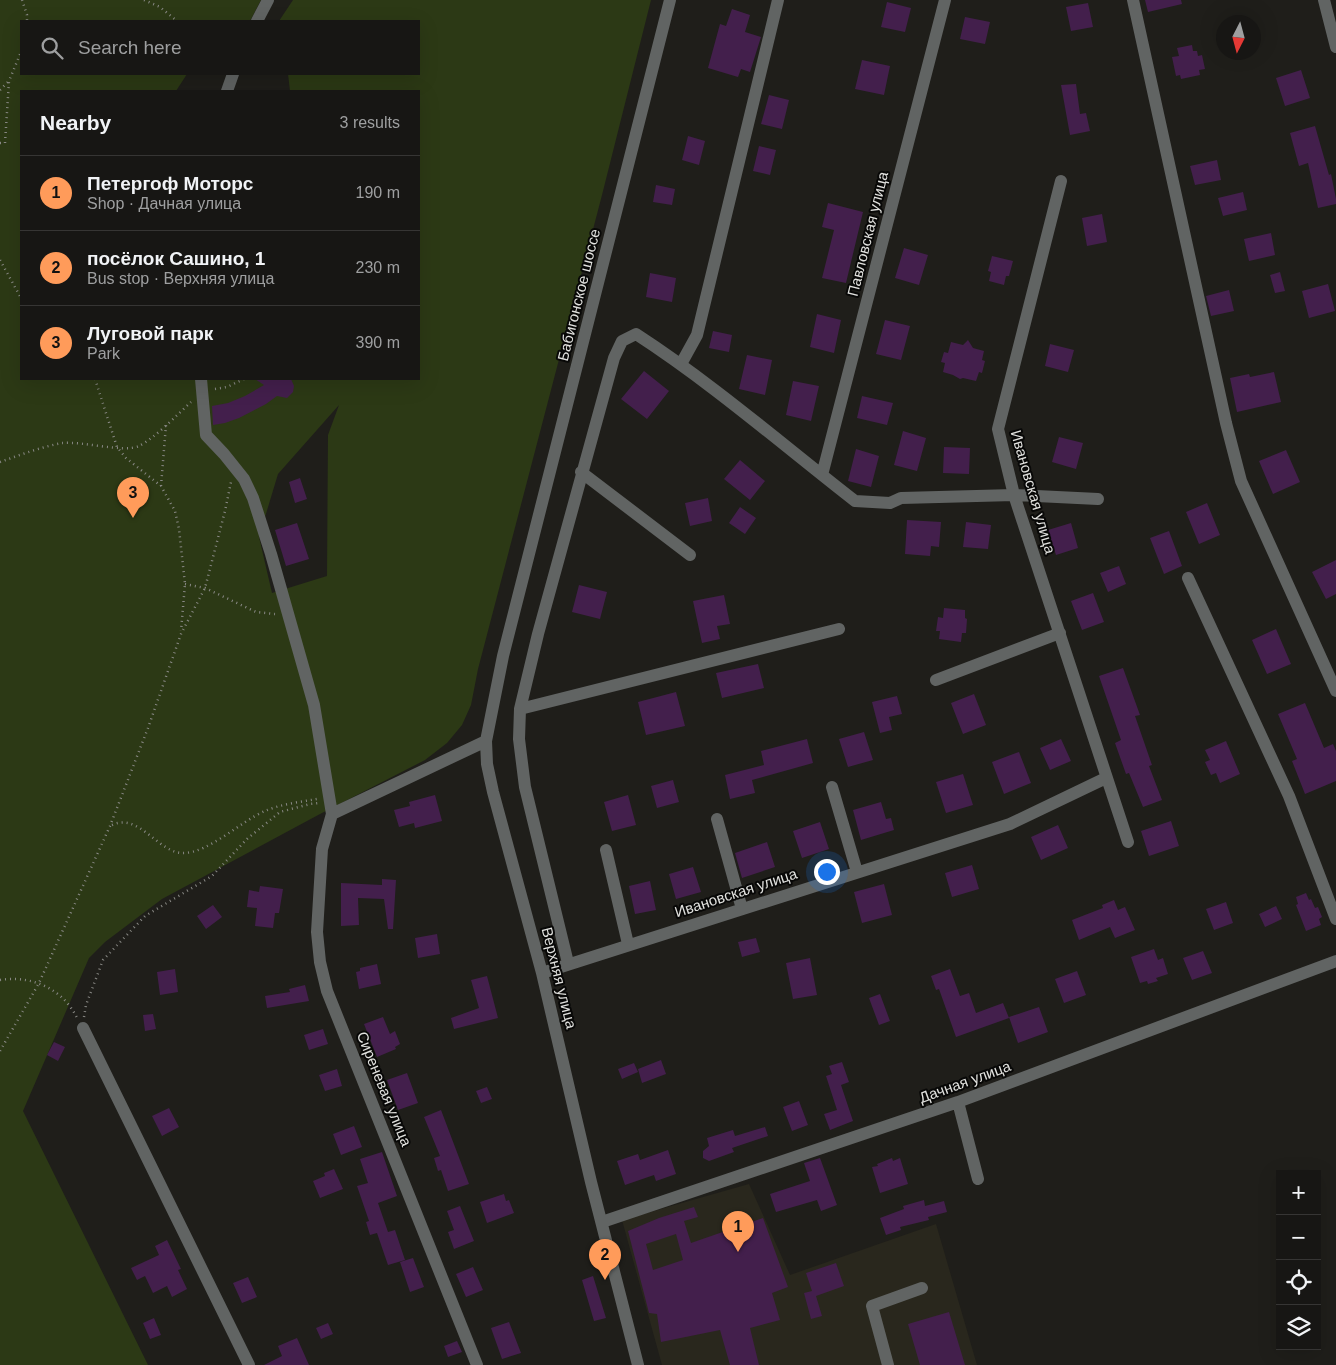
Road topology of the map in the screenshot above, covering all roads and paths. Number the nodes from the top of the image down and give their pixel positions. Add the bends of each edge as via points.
1 (22, 0) edge
2 (144, 0) edge
3 (268, 0) edge
4 (670, 0) edge
5 (778, 0) edge
6 (945, 0) edge
7 (1133, 0) edge
8 (1324, 0) edge
9 (26, 20) edge
10 (176, 20) edge
11 (258, 20) edge
12 (1336, 47) edge
13 (20, 54) edge
14 (233, 75) edge
15 (9, 81) junction
16 (0, 90) edge
17 (227, 90) edge
18 (0, 144) edge
19 (1060, 181) dead end
20 (0, 260) edge
21 (20, 296) edge
22 (681, 364) junction
23 (95, 380) edge
24 (201, 380) edge
25 (242, 380) edge
26 (201, 392) junction
27 (166, 425) junction
28 (117, 447) junction
29 (0, 462) edge
30 (234, 466) junction
31 (581, 472) junction
32 (822, 475) junction
33 (161, 486) junction
34 (1014, 495) junction
35 (1098, 499) dead end
36 (690, 555) dead end
37 (1188, 578) dead end
38 (185, 584) junction
39 (204, 588) junction
40 (518, 597) joint
41 (289, 616) junction
42 (839, 629) dead end
43 (1060, 633) junction
44 (181, 634) junction
45 (936, 680) dead end
46 (1336, 691) edge
47 (520, 709) junction
48 (486, 741) junction
49 (1106, 778) junction
50 (832, 787) dead end
51 (330, 805) junction
52 (717, 819) dead end
53 (110, 826) junction
54 (1128, 842) dead end
55 (606, 850) dead end
56 (857, 872) junction
57 (742, 909) junction
58 (1336, 919) edge
59 (628, 944) junction
60 (1336, 961) edge
61 (568, 964) junction
62 (542, 973) junction
63 (0, 980) edge
64 (39, 983) junction
65 (83, 1028) junction
66 (0, 1051) edge
67 (958, 1102) junction
68 (978, 1179) dead end
69 (602, 1222) junction
70 (922, 1288) dead end
71 (249, 1365) edge
72 (477, 1365) edge
73 (638, 1365) edge
74 (888, 1365) edge

1 - 9 path
2 - 10 path via 160,7
3 - 11 street
4 - 40 street, Бабигонское шоссе
5 - 22 street via 697,335
6 - 32 street, Павловская улица
7 - 46 street via 1241,481
8 - 12 street
13 - 15 path
14 - 17 street
15 - 16 path
15 - 18 path via 5,143
19 - 34 street, Ивановская улица via 998,429
20 - 21 path
22 - 31 street via 636,334 622,341 614,358
22 - 32 street
23 - 28 path
24 - 26 street
25 - 26 path via 228,387
26 - 27 path
26 - 30 street via 206,435
27 - 28 path via 138,447
27 - 33 path
28 - 29 path via 63,443
28 - 33 path
30 - 39 path
30 - 41 street via 253,498
31 - 36 street
31 - 47 street
32 - 34 street via 855,501 890,503 901,498
33 - 38 path via 175,511
34 - 35 street
34 - 43 street, Ивановская улица
37 - 58 street via 1289,796
38 - 39 path
38 - 44 path
39 - 41 path via 256,612
39 - 44 path
40 - 48 street, Верхняя улица
41 - 51 street via 314,705
42 - 47 street
43 - 45 street
43 - 49 street, Ивановская улица
44 - 53 path
47 - 61 street via 519,739 525,787
48 - 51 street
48 - 62 street, Верхняя улица via 493,792
49 - 54 street, Ивановская улица
49 - 56 street, Ивановская улица via 1010,824
50 - 56 street
51 - 53 path via 265,811 201,849 184,853 166,848 136,826 121,822
51 - 65 path via 310,804 280,812 247,839 212,876 145,916 103,960 86,1005
51 - 72 street, Сиреневая улица via 322,849 317,932 327,992
52 - 57 street
53 - 64 path
55 - 59 street
56 - 57 street, Ивановская улица
57 - 59 street, Ивановская улица
59 - 61 street, Ивановская улица
60 - 67 street, Дачная улица
61 - 62 street, Ивановская улица
62 - 69 street, Верхняя улица
63 - 64 path
64 - 65 path via 63,996
64 - 66 path
65 - 71 street
67 - 68 street
67 - 69 street, Дачная улица
69 - 73 street, Верхняя улица
70 - 74 street via 872,1306

